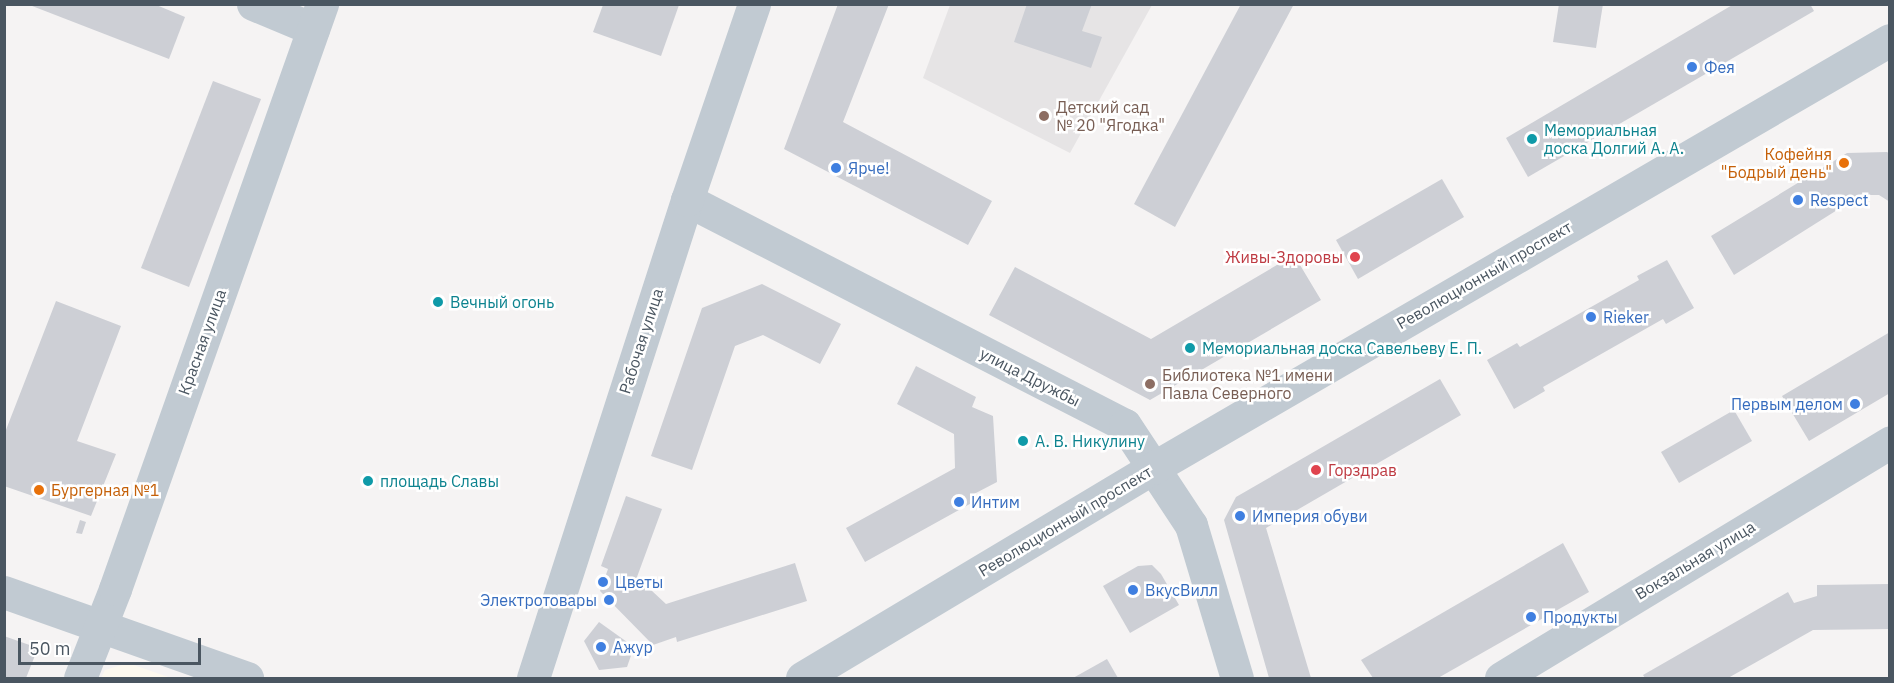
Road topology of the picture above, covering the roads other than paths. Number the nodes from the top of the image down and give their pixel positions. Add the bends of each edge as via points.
1 (252, 4) edge
2 (754, 4) edge
3 (318, 17) edge
4 (1890, 40) edge
5 (687, 200) junction
6 (1890, 442) edge
7 (1153, 468) junction
8 (4, 592) edge
9 (101, 627) junction
10 (80, 678) edge
11 (247, 678) edge
12 (533, 678) edge
13 (802, 678) edge
14 (1237, 678) edge
15 (1501, 678) edge

1 - 3 street
2 - 5 street, Рабочая улица
3 - 9 street, Красная улица
4 - 7 street, Революционный проспект
5 - 7 street, улица Дружбы via 1125,425
5 - 12 street, Рабочая улица
6 - 15 street, Вокзальная улица
7 - 13 street, Революционный проспект
7 - 14 street, улица Дружбы via 1191,525
8 - 9 street
9 - 10 street, Красная улица
9 - 11 street

